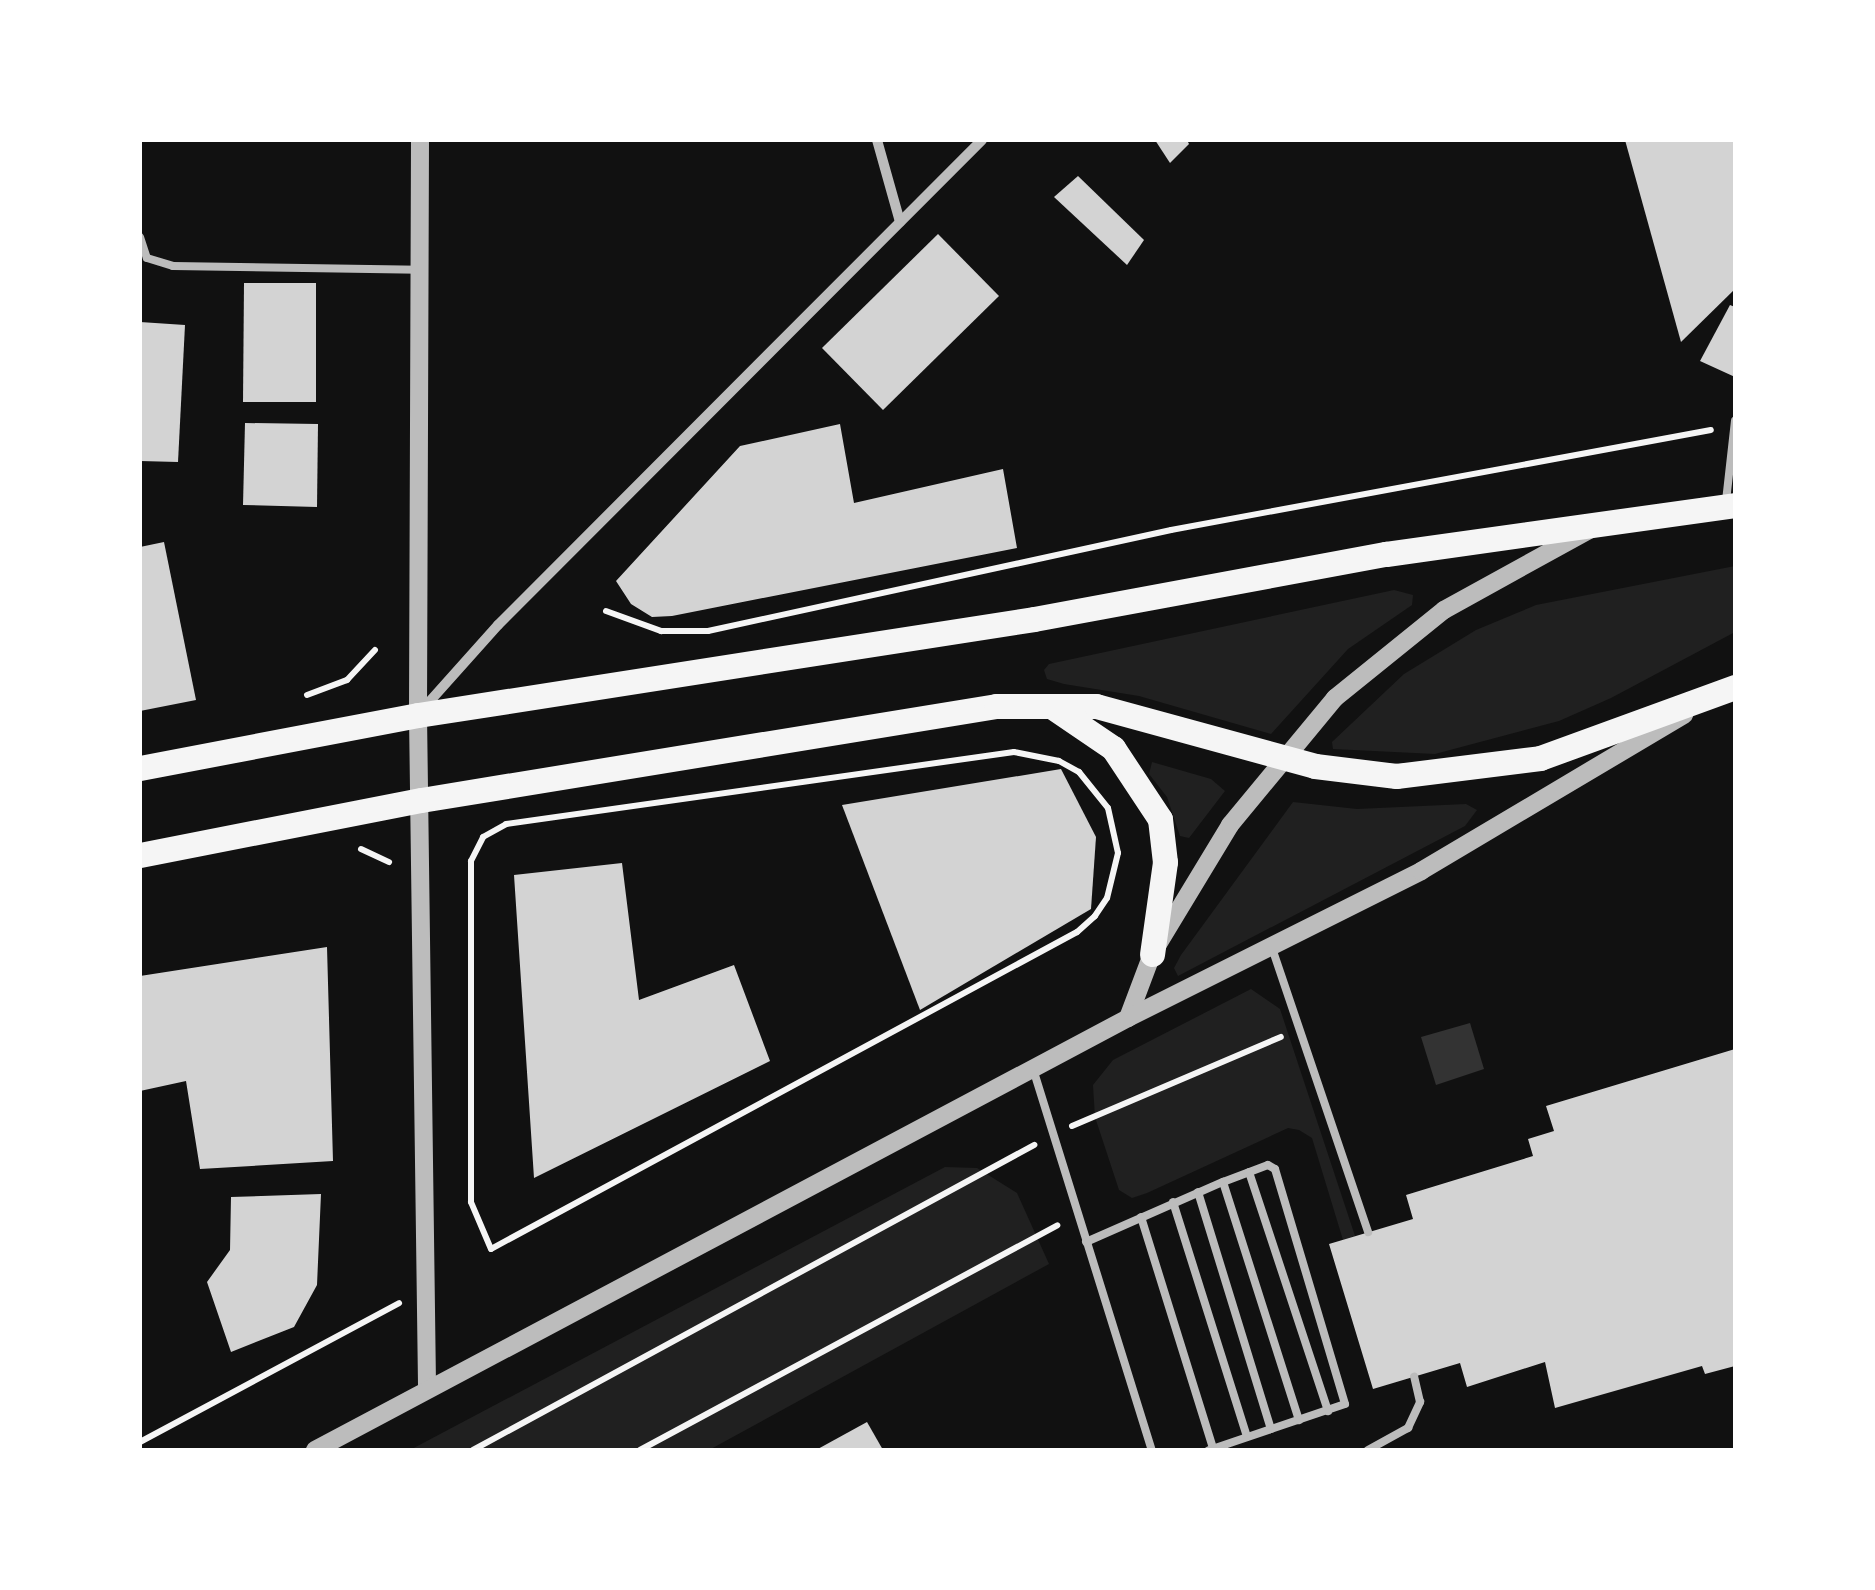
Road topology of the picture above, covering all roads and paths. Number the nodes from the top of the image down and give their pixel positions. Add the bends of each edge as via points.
1 (420, 140) edge
2 (877, 140) edge
3 (982, 140) edge
4 (900, 222) junction
5 (140, 237) edge
6 (420, 270) junction
7 (1735, 423) edge
8 (1730, 506) edge
9 (1608, 521) junction
10 (606, 611) dead end
11 (375, 650) dead end
12 (1724, 693) edge
13 (307, 695) dead end
14 (1042, 701) junction
15 (418, 714) junction
16 (1282, 758) junction
17 (140, 768) edge
18 (422, 800) junction
19 (354, 849) dead end
20 (140, 856) edge
21 (393, 869) dead end
22 (1078, 932) joint
23 (1271, 946) junction
24 (1152, 954) junction
25 (1128, 1018) junction
26 (1302, 1027) junction
27 (1034, 1072) junction
28 (1052, 1135) junction
29 (1249, 1172) junction
30 (1223, 1182) junction
31 (1198, 1192) junction
32 (1173, 1202) junction
33 (1078, 1216) junction
34 (1141, 1218) junction
35 (1368, 1232) dead end
36 (1086, 1242) junction
37 (399, 1283) dead end
38 (1414, 1377) dead end
39 (428, 1389) junction
40 (1328, 1411) junction
41 (1299, 1420) junction
42 (1271, 1429) junction
43 (1247, 1437) junction
44 (140, 1442) edge
45 (1211, 1449) edge
46 (315, 1450) edge
47 (473, 1450) edge
48 (640, 1450) edge
49 (1152, 1450) edge
50 (1368, 1450) edge

1 - 6 street
2 - 4 street
3 - 4 street
4 - 15 street via 498,625
5 - 6 lane via 146,258 174,266
6 - 15 street
7 - 8 lane
7 - 10 path via 1171,530 708,631 662,631
8 - 9 main road
9 - 15 main road
9 - 16 street via 1517,566 1405,637 1335,698
11 - 13 path via 347,680
12 - 16 main road via 1566,751 1481,770 1396,776
12 - 23 street via 1420,871
14 - 16 main road via 1116,710
14 - 18 main road
14 - 24 main road via 1113,748 1153,802 1166,862
15 - 17 main road
15 - 18 street
16 - 24 street via 1230,825
18 - 20 main road
18 - 39 street
19 - 21 path via 380,852
22 - 22 path via 1107,898 1118,853 1116,830 1108,808 1079,772 1037,754 494,829 471,861 471,1202 478,1230 491,1249
23 - 25 street
23 - 26 lane
24 - 25 street
25 - 27 street
26 - 28 path
26 - 35 lane
27 - 28 lane
27 - 39 street
28 - 33 lane
28 - 47 path
29 - 30 lane
29 - 40 lane
29 - 40 lane via 1275,1169 1346,1400
30 - 31 lane
30 - 41 lane
31 - 32 lane
31 - 42 lane
32 - 34 lane
32 - 43 lane
33 - 36 lane
33 - 48 path
34 - 36 lane
34 - 45 lane
36 - 49 lane
37 - 44 path via 399,1302
38 - 50 lane via 1420,1402 1408,1428
39 - 46 street
40 - 41 lane
41 - 42 lane
42 - 43 lane
43 - 45 lane

